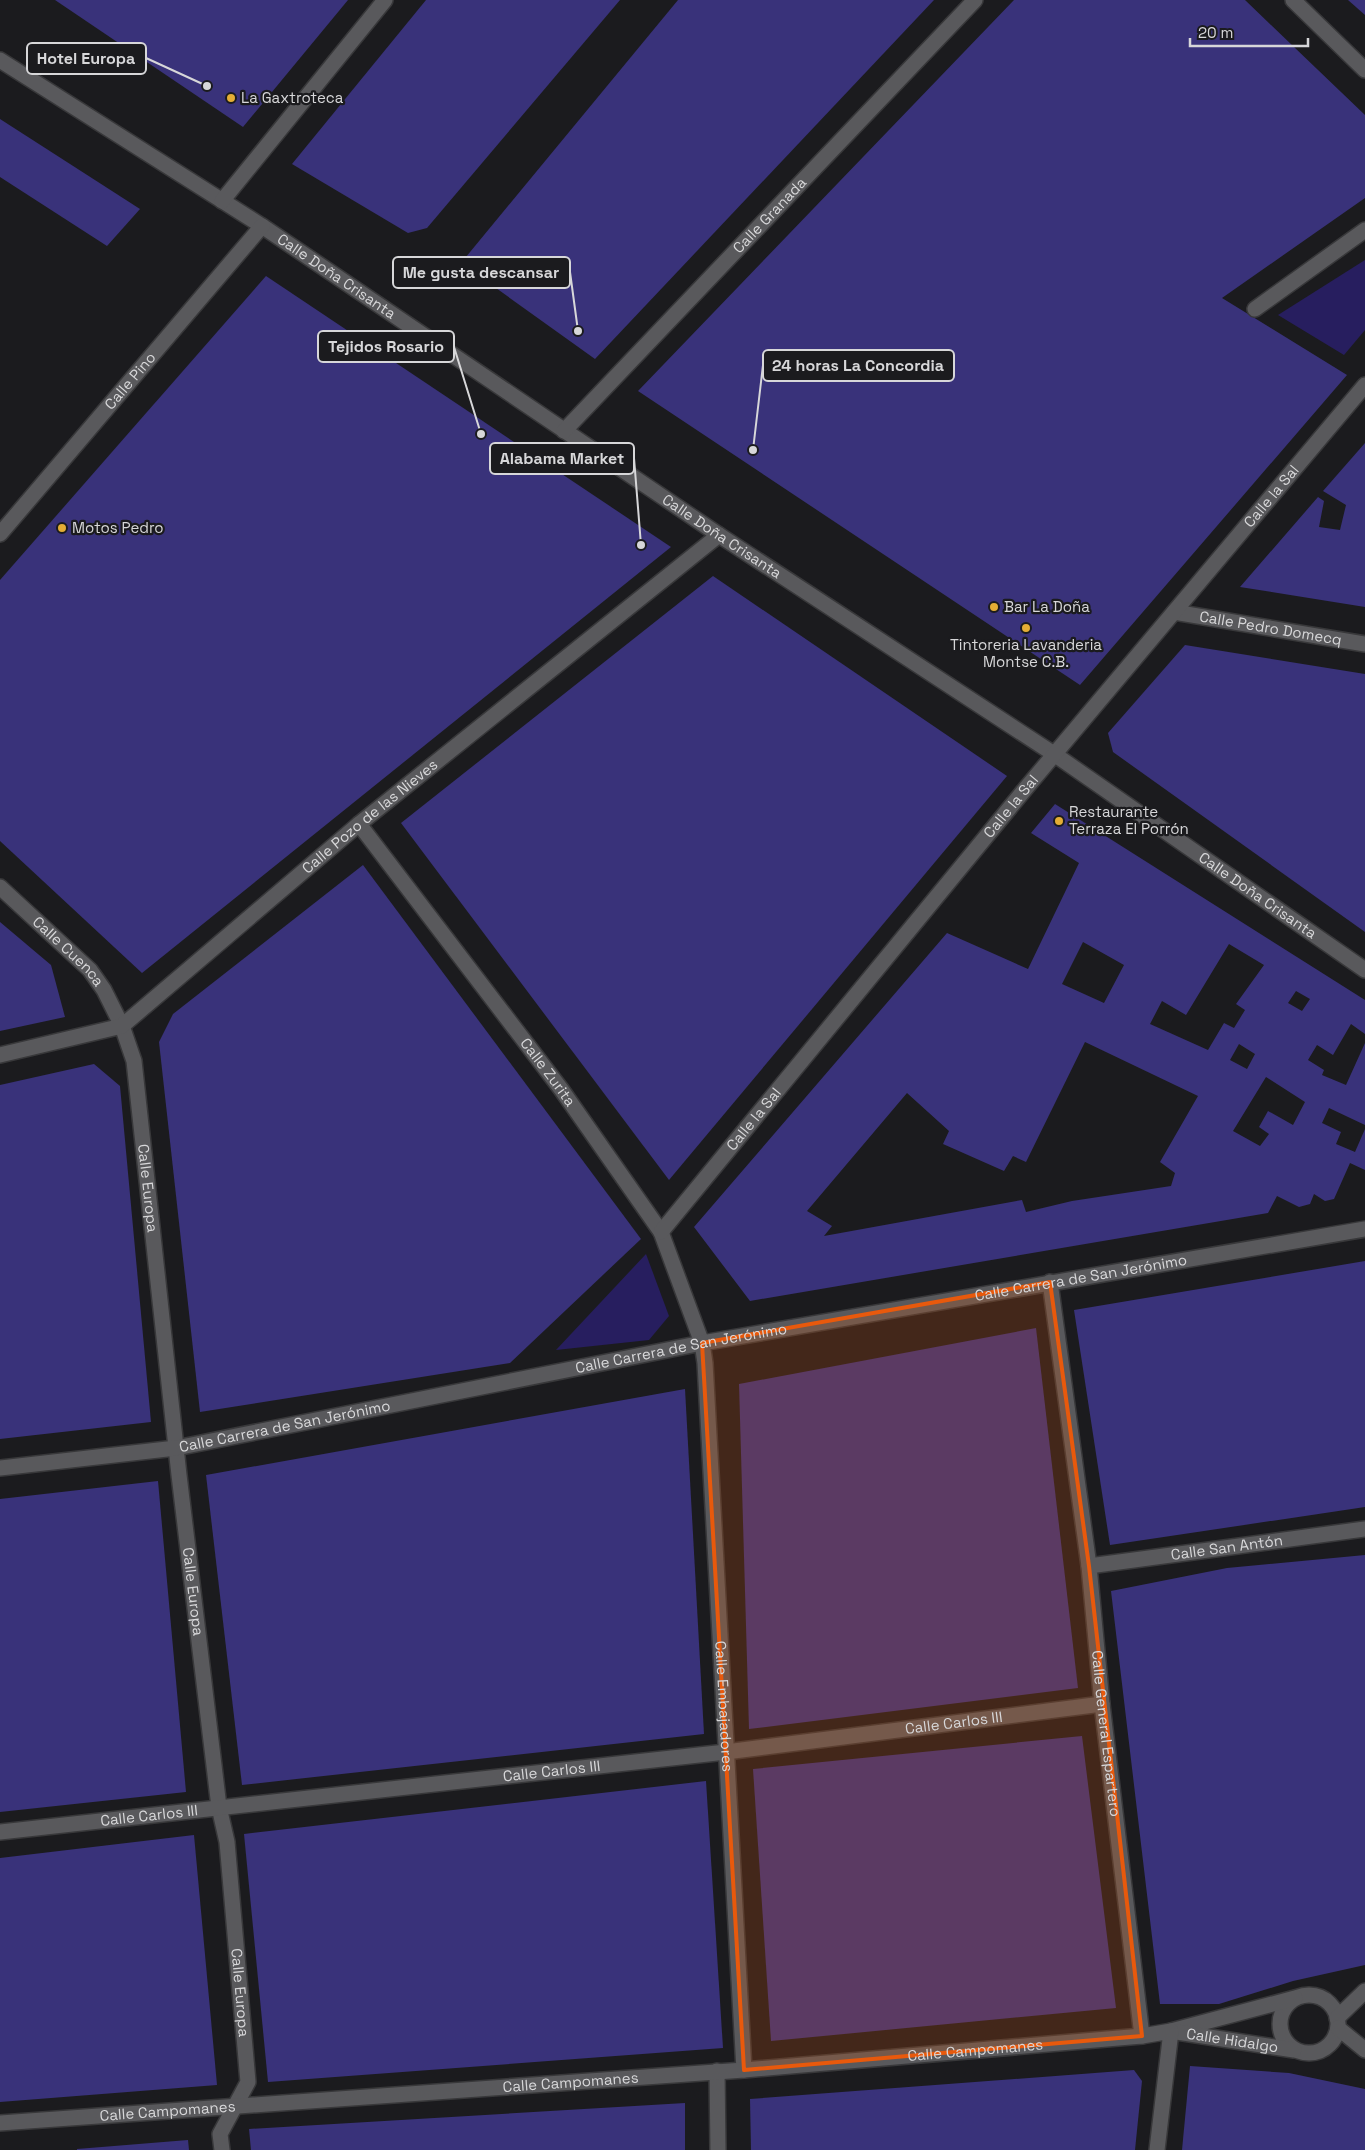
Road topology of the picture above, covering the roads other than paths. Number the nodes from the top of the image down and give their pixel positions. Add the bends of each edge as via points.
1 (385, 0) edge
2 (975, 0) edge
3 (1294, 0) edge
4 (0, 60) edge
5 (1365, 70) edge
6 (222, 201) junction
7 (262, 226) junction
8 (1365, 230) edge
9 (1255, 309) dead end
10 (1365, 385) edge
11 (564, 431) junction
12 (0, 534) edge
13 (719, 535) junction
14 (1174, 612) junction
15 (1365, 644) edge
16 (1054, 754) junction
17 (359, 824) junction
18 (0, 887) edge
19 (1365, 970) edge
20 (122, 1026) junction
21 (0, 1055) edge
22 (1365, 1229) edge
23 (661, 1232) junction
24 (1050, 1282) junction
25 (702, 1343) junction
26 (176, 1448) junction
27 (0, 1468) edge
28 (1365, 1529) edge
29 (1089, 1566) junction
30 (1102, 1704) junction
31 (726, 1752) junction
32 (219, 1807) junction
33 (0, 1832) edge
34 (1365, 1991) edge
35 (1301, 1996) junction
36 (1338, 2023) junction
37 (1171, 2031) junction
38 (1142, 2036) junction
39 (1294, 2050) junction
40 (1365, 2050) edge
41 (744, 2070) junction
42 (717, 2071) junction
43 (236, 2107) junction
44 (0, 2123) edge
45 (222, 2150) edge
46 (718, 2150) edge
47 (1157, 2150) edge

1 - 6 street
2 - 11 street, Calle Granada
3 - 5 street
4 - 6 street, Calle Doña Crisanta
6 - 7 street, Calle Doña Crisanta
7 - 11 street, Calle Doña Crisanta
7 - 12 street, Calle Pino
8 - 9 street
10 - 14 street, Calle la Sal
11 - 13 street, Calle Doña Crisanta
13 - 16 street, Calle Doña Crisanta
13 - 17 street, Calle Pozo de las Nieves
14 - 15 street, Calle Pedro Domecq
14 - 16 street, Calle la Sal
16 - 19 street, Calle Doña Crisanta
16 - 23 street, Calle la Sal
17 - 20 street, Calle Pozo de las Nieves
17 - 23 street, Calle Zurita via 561,1089
18 - 20 street, Calle Cuenca via 90,970
20 - 21 street, Calle Pozo de las Nieves
20 - 26 street, Calle Europa via 134,1061
22 - 24 street, Calle Carrera de San Jerónimo
23 - 25 street, Calle Zurita
24 - 25 street, Calle Carrera de San Jerónimo
24 - 29 street, Calle General Espartero
25 - 26 street, Calle Carrera de San Jerónimo
25 - 31 street, Calle Embajadores
26 - 27 street, Calle Carrera de San Jerónimo
26 - 32 street, Calle Europa
28 - 29 street, Calle San Antón
29 - 30 street, Calle General Espartero
30 - 31 street, Calle Carlos III
30 - 38 street, Calle General Espartero
31 - 32 street, Calle Carlos III
31 - 41 street, Calle Embajadores
32 - 33 street, Calle Carlos III
32 - 43 street, Calle Europa via 227,1842 248,2082
34 - 36 street
35 - 36 street via 1310,1995 1327,2002 1334,2009
35 - 37 street
35 - 39 street via 1285,2008 1280,2026 1281,2036
36 - 39 street via 1336,2037 1322,2050 1304,2053
36 - 40 street
37 - 38 street
37 - 39 street, Calle Hidalgo
37 - 47 street
38 - 41 street, Calle Campomanes
41 - 42 street, Calle Campomanes
42 - 43 street, Calle Campomanes
42 - 46 street
43 - 44 street, Calle Campomanes
43 - 45 street, Calle Europa via 220,2134

